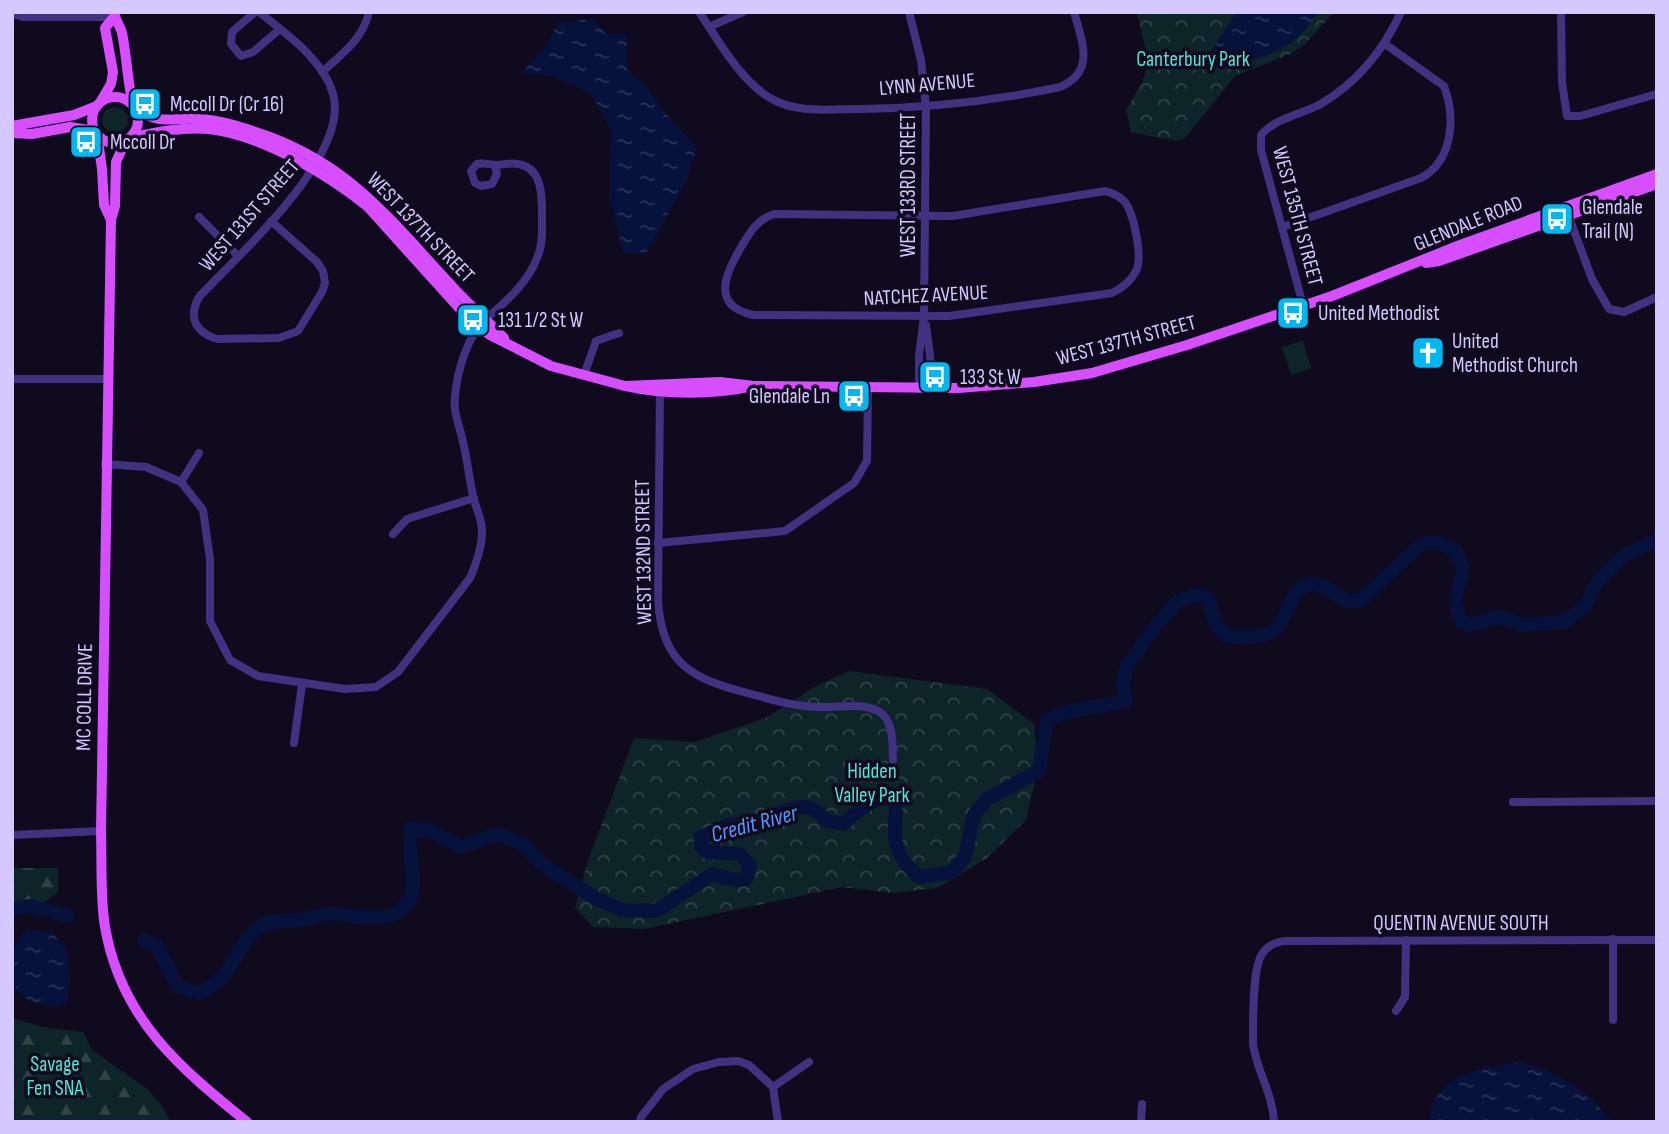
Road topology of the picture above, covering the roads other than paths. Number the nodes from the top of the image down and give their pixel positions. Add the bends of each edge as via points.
1 (257, 12) edge
2 (369, 12) edge
3 (699, 12) edge
4 (743, 12) edge
5 (909, 12) edge
6 (1074, 12) edge
7 (1401, 12) edge
8 (1561, 12) edge
9 (12, 14) edge
10 (114, 15) edge
11 (709, 27) junction
12 (280, 29) junction
13 (1385, 44) junction
14 (322, 72) junction
15 (1657, 94) edge
16 (99, 104) junction
17 (135, 107) junction
18 (926, 108) junction
19 (12, 126) edge
20 (220, 127) junction
21 (96, 132) junction
22 (12, 133) edge
23 (128, 139) junction
24 (315, 164) junction
25 (495, 166) dead end
26 (1657, 174) edge
27 (1657, 184) edge
28 (1567, 211) junction
29 (199, 217) dead end
30 (925, 217) junction
31 (111, 220) junction
32 (271, 221) junction
33 (1283, 227) junction
34 (237, 256) junction
35 (1412, 265) joint
36 (1657, 297) edge
37 (1304, 305) junction
38 (924, 317) junction
39 (482, 324) junction
40 (619, 333) dead end
41 (584, 375) junction
42 (12, 379) edge
43 (108, 379) junction
44 (660, 387) junction
45 (868, 388) junction
46 (931, 388) junction
47 (919, 389) junction
48 (199, 453) dead end
49 (106, 464) junction
50 (181, 482) junction
51 (474, 498) junction
52 (393, 534) dead end
53 (658, 542) junction
54 (302, 684) junction
55 (294, 743) dead end
56 (893, 760) dead end
57 (1657, 801) edge
58 (1513, 802) dead end
59 (101, 831) junction
60 (12, 835) edge
61 (1613, 939) junction
62 (1406, 940) junction
63 (1657, 940) edge
64 (1396, 1011) dead end
65 (1613, 1020) dead end
66 (809, 1062) dead end
67 (773, 1087) junction
68 (1142, 1104) dead end
69 (247, 1122) edge
70 (640, 1122) edge
71 (778, 1122) edge
72 (1141, 1122) edge
73 (1274, 1122) edge

1 - 12 street, WEST 131ST STREET
1 - 12 street, WEST 131ST STREET via 232,33 230,44 241,56 254,52
2 - 14 street via 357,40
3 - 11 street
4 - 11 street
5 - 18 street, WEST 133RD STREET
6 - 18 street, LYNN AVENUE via 1083,47 1082,69 1076,78 1060,87
7 - 13 street
8 - 15 street via 1567,116
9 - 10 street
10 - 16 main road via 106,28 112,78
10 - 17 main road via 122,34
11 - 18 street, LYNN AVENUE via 747,79 783,104 809,109
12 - 14 street, WEST 131ST STREET
13 - 33 street, WEST 135TH STREET via 1340,91 1261,135
13 - 33 street via 1444,86 1449,127 1440,163 1421,178
14 - 24 street, WEST 131ST STREET via 334,95 333,124
16 - 17 main road via 118,97
16 - 19 main road via 74,115
16 - 21 main road via 93,116
17 - 20 main road via 155,120 197,119
17 - 23 main road via 139,122
18 - 30 street, WEST 133RD STREET
20 - 23 main road via 170,129
20 - 24 main road, WEST 137TH STREET
21 - 22 main road via 70,127
21 - 23 main road via 113,143
21 - 31 main road, MC COLL DRIVE via 104,205
23 - 31 main road, MC COLL DRIVE via 116,162 116,206
24 - 32 street, WEST 131ST STREET
24 - 39 main road, WEST 137TH STREET via 343,177 387,214
25 - 39 street via 525,165 539,181 542,239 528,274
26 - 28 main road, GLENDALE ROAD
27 - 28 main road, GLENDALE ROAD
28 - 35 main road, GLENDALE ROAD via 1439,261
28 - 36 street via 1592,279 1609,309 1624,312
29 - 34 street
30 - 38 street, WEST 133RD STREET
30 - 38 street, NATCHEZ AVENUE via 774,214 758,222 740,248 727,271 724,289 731,304 753,315
30 - 38 street, NATCHEZ AVENUE via 1105,191 1116,194 1129,209 1139,250 1136,272 1112,293
31 - 43 main road, MC COLL DRIVE
32 - 34 street, WEST 131ST STREET
32 - 34 street, WEST 131ST STREET via 323,271 322,292 298,331 279,338 217,339 196,325 194,306 199,297
33 - 37 street, WEST 135TH STREET
35 - 37 main road, WEST 137TH STREET
37 - 46 main road, WEST 137TH STREET via 1092,373 1023,383
38 - 46 street, WEST 133RD STREET
38 - 47 street, WEST 133RD STREET
39 - 41 main road, WEST 137TH STREET via 551,366
39 - 51 street via 462,357 454,401
40 - 41 street via 596,341
41 - 44 main road, WEST 137TH STREET via 625,386
42 - 43 street
43 - 49 main road, MC COLL DRIVE
44 - 45 main road, WEST 137TH STREET via 720,382
44 - 53 street, WEST 132ND STREET
45 - 47 main road, WEST 137TH STREET
45 - 53 street via 867,461 859,477 844,490 785,531
46 - 47 main road, WEST 137TH STREET
48 - 50 street
49 - 50 street via 146,467
49 - 59 main road, MC COLL DRIVE
50 - 54 street via 202,510 210,559 210,621 230,660 258,676
51 - 52 street via 407,519
51 - 54 street via 482,534 470,578 398,672 376,687
53 - 56 street, WEST 132ND STREET via 660,622 667,643 687,669 718,686 779,701 877,711 891,728
54 - 55 street
57 - 58 street
59 - 60 street
59 - 69 main road, MC COLL DRIVE via 105,926 118,975 161,1046
61 - 62 street, QUENTIN AVENUE SOUTH
61 - 63 street, QUENTIN AVENUE SOUTH
61 - 65 street
62 - 64 street via 1405,997
62 - 73 street, QUENTIN AVENUE SOUTH via 1285,941 1266,948 1257,966 1253,1044
66 - 67 street
67 - 70 street via 749,1065 719,1062 693,1069 663,1089
67 - 71 street
68 - 72 street

